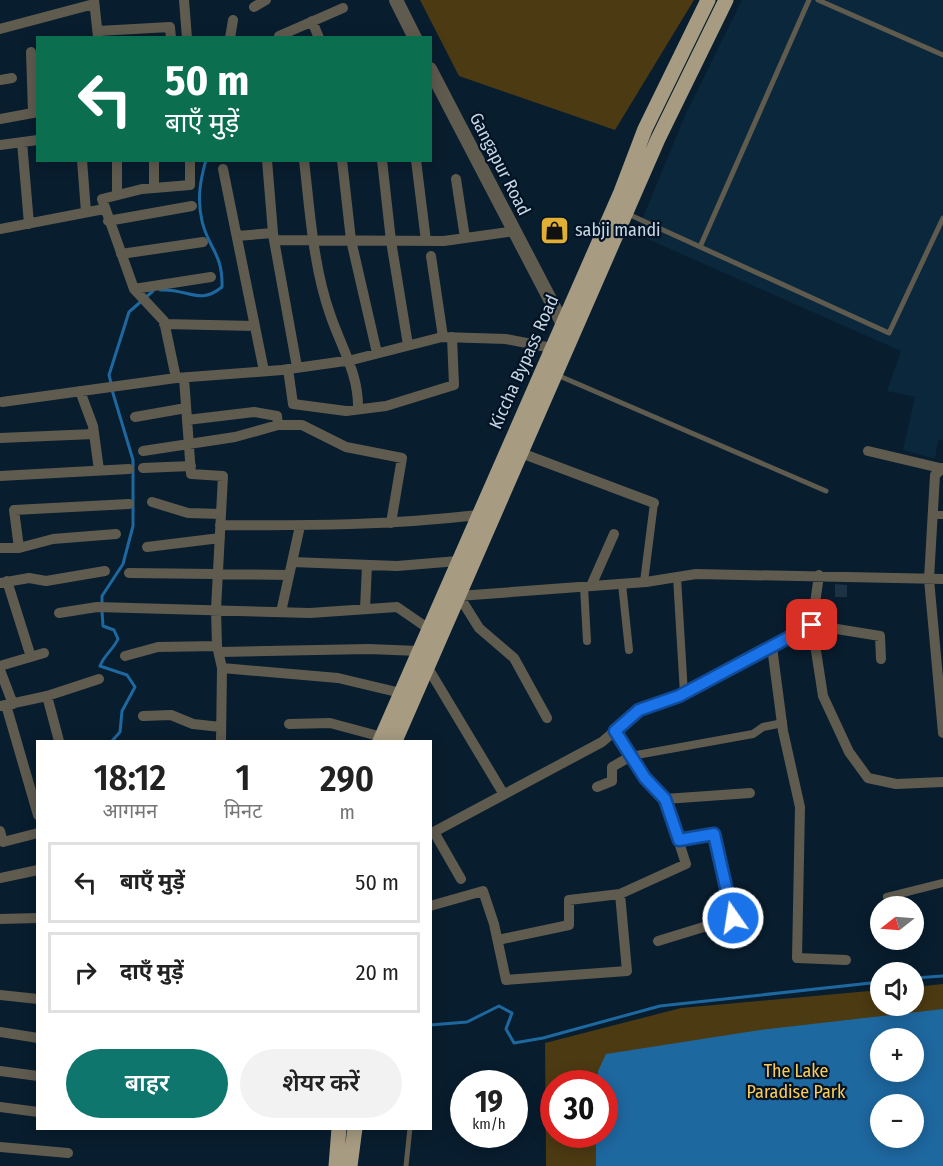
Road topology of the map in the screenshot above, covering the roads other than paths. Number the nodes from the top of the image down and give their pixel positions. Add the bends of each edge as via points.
1 (184, 0) edge
2 (266, 0) edge
3 (396, 0) edge
4 (708, 0) edge
5 (726, 0) edge
6 (809, 0) edge
7 (818, 0) edge
8 (94, 2) edge
9 (254, 7) dead end
10 (343, 8) dead end
11 (233, 20) dead end
12 (312, 21) junction
13 (0, 29) edge
14 (98, 34) edge
15 (171, 36) edge
16 (187, 36) edge
17 (230, 36) edge
18 (279, 36) dead end
19 (318, 36) edge
20 (414, 36) edge
21 (31, 52) dead end
22 (943, 55) edge
23 (432, 73) edge
24 (12, 78) dead end
25 (0, 80) edge
26 (35, 112) edge
27 (0, 119) edge
28 (36, 140) edge
29 (22, 142) junction
30 (0, 145) edge
31 (82, 162) edge
32 (117, 162) edge
33 (154, 162) edge
34 (190, 162) edge
35 (267, 162) edge
36 (304, 162) edge
37 (342, 162) edge
38 (382, 162) edge
39 (416, 162) edge
40 (223, 169) dead end
41 (456, 179) dead end
42 (154, 188) junction
43 (117, 195) junction
44 (192, 206) dead end
45 (104, 209) junction
46 (86, 212) junction
47 (627, 213) junction
48 (943, 218) edge
49 (108, 221) junction
50 (29, 224) junction
51 (0, 228) edge
52 (515, 231) junction
53 (237, 236) junction
54 (274, 237) junction
55 (465, 238) junction
56 (314, 240) junction
57 (351, 240) junction
58 (391, 241) junction
59 (426, 241) junction
60 (203, 242) dead end
61 (700, 247) junction
62 (121, 254) junction
63 (431, 256) dead end
64 (211, 277) dead end
65 (136, 291) junction
66 (582, 298) junction
67 (562, 322) junction
68 (164, 324) junction
69 (255, 326) junction
70 (448, 337) junction
71 (408, 345) junction
72 (563, 346) junction
73 (377, 353) junction
74 (350, 360) junction
75 (293, 368) junction
76 (264, 371) junction
77 (549, 371) junction
78 (180, 378) junction
79 (80, 391) junction
80 (2, 402) dead end
81 (186, 408) junction
82 (358, 409) junction
83 (135, 417) dead end
84 (187, 420) junction
85 (278, 425) junction
86 (94, 434) junction
87 (0, 438) edge
88 (189, 443) junction
89 (143, 451) dead end
90 (868, 452) dead end
91 (521, 453) junction
92 (190, 466) junction
93 (142, 468) dead end
94 (941, 468) edge
95 (129, 469) dead end
96 (99, 470) junction
97 (0, 476) edge
98 (826, 491) dead end
99 (152, 502) dead end
100 (654, 503) joint
101 (129, 504) dead end
102 (938, 515) edge
103 (484, 519) junction
104 (221, 520) junction
105 (391, 523) junction
106 (300, 526) junction
107 (116, 534) dead end
108 (614, 534) dead end
109 (220, 538) junction
110 (147, 547) dead end
111 (0, 548) edge
112 (19, 548) junction
113 (458, 561) junction
114 (292, 562) junction
115 (367, 565) junction
116 (105, 571) dead end
117 (129, 573) dead end
118 (218, 575) junction
119 (289, 575) junction
120 (819, 575) junction
121 (677, 577) junction
122 (929, 579) junction
123 (943, 579) edge
124 (644, 582) junction
125 (4, 583) edge
126 (622, 584) junction
127 (587, 587) junction
128 (452, 593) junction
129 (216, 609) junction
130 (365, 609) junction
131 (281, 612) junction
132 (59, 613) dead end
133 (812, 625) junction
134 (429, 628) junction
135 (586, 641) dead end
136 (939, 646) edge
137 (772, 647) junction
138 (219, 649) junction
139 (629, 650) dead end
140 (419, 651) junction
141 (44, 652) dead end
142 (125, 656) dead end
143 (31, 657) junction
144 (881, 659) dead end
145 (0, 668) edge
146 (222, 668) junction
147 (428, 668) junction
148 (99, 679) dead end
149 (401, 693) junction
150 (684, 694) junction
151 (47, 696) junction
152 (942, 704) edge
153 (6, 705) edge
154 (144, 716) dead end
155 (547, 718) dead end
156 (783, 723) junction
157 (289, 724) dead end
158 (221, 727) junction
159 (615, 731) junction
160 (943, 733) edge
161 (59, 740) edge
162 (221, 740) edge
163 (386, 740) edge
164 (631, 756) junction
165 (943, 782) edge
166 (597, 787) dead end
167 (503, 793) junction
168 (750, 793) dead end
169 (665, 799) junction
170 (36, 808) edge
171 (0, 831) edge
172 (432, 833) edge
173 (36, 834) edge
174 (679, 840) junction
175 (36, 870) edge
176 (0, 878) edge
177 (461, 879) dead end
178 (943, 883) edge
179 (620, 894) junction
180 (891, 896) edge
181 (432, 905) edge
182 (36, 918) edge
183 (0, 919) edge
184 (498, 940) junction
185 (658, 941) dead end
186 (846, 960) dead end
187 (0, 995) edge
188 (36, 999) edge
189 (0, 1032) edge
190 (36, 1038) edge
191 (0, 1071) edge
192 (36, 1076) edge
193 (0, 1107) edge
194 (36, 1112) edge
195 (339, 1130) edge
196 (355, 1130) edge
197 (410, 1130) edge
198 (0, 1147) edge
199 (68, 1153) dead end
200 (336, 1166) edge
201 (350, 1166) edge
202 (406, 1166) edge

1 - 16 street
2 - 9 street
3 - 20 street
4 - 66 main road, Kiccha Bypass Road via 645,129
5 - 47 main road via 658,139
6 - 61 lane
7 - 22 lane
8 - 13 street
8 - 14 street
10 - 12 street
11 - 17 street
12 - 18 street
12 - 19 street
14 - 15 street via 170,27
21 - 26 street
23 - 52 street, Gangapur Road
24 - 25 street
26 - 27 street
28 - 29 street
29 - 30 street
29 - 50 street
31 - 46 street
32 - 43 street
33 - 42 street
34 - 42 street via 190,185
35 - 54 street
36 - 56 street
37 - 57 street
38 - 58 street
39 - 59 street
40 - 53 street
41 - 55 street
42 - 43 street
43 - 45 street via 102,199
44 - 49 street
45 - 46 street
45 - 49 street
46 - 50 street
47 - 61 lane
47 - 66 main road
48 - 61 lane via 890,333
49 - 62 street
50 - 51 street
52 - 55 street
52 - 67 street, Gangapur Road
53 - 54 street
53 - 69 street
54 - 56 street
54 - 75 street
55 - 59 street
56 - 57 street
56 - 74 street via 329,313
57 - 58 street
57 - 73 street
58 - 59 street
58 - 71 street
60 - 62 street
62 - 65 street
63 - 70 street
64 - 65 street
65 - 68 street
66 - 67 main road, Kiccha Bypass Road
66 - 72 main road
67 - 72 main road, Kiccha Bypass Road
67 - 72 street, Gangapur Road
68 - 69 street
68 - 78 street
69 - 76 street
70 - 71 street
70 - 72 street
70 - 82 street via 454,386 386,406
71 - 73 street
72 - 77 main road, Kiccha Bypass Road
73 - 74 street
74 - 75 street
74 - 82 street via 359,389
75 - 76 street
75 - 82 street via 293,404
76 - 78 street
77 - 91 main road
77 - 98 lane
77 - 103 main road, Kiccha Bypass Road
78 - 79 street
78 - 81 street
79 - 80 street
79 - 86 street
81 - 83 street
81 - 84 street
84 - 85 street via 254,412 277,417
84 - 88 street
85 - 88 street via 236,437
85 - 105 street via 302,425 346,447 402,458
86 - 87 street
86 - 96 street
88 - 89 street
88 - 92 street
90 - 94 street
91 - 100 street
91 - 103 main road
92 - 93 street
92 - 104 street via 191,474 223,476
94 - 102 street via 935,475
95 - 96 street
96 - 97 street
99 - 104 street
100 - 124 street
101 - 112 street via 14,510
102 - 122 street
103 - 105 street
103 - 113 main road, Kiccha Bypass Road
103 - 128 main road
104 - 106 street
104 - 109 street
105 - 106 street
106 - 114 street
107 - 112 street via 53,539
108 - 127 street
109 - 110 street
109 - 118 street
111 - 112 street
113 - 115 street
113 - 128 main road, Kiccha Bypass Road
114 - 115 street
114 - 119 street
115 - 130 street
116 - 125 street
117 - 118 street
118 - 119 street
118 - 129 street
119 - 131 street
120 - 121 street
120 - 122 street
120 - 133 street
121 - 124 street
121 - 150 street
122 - 123 street
122 - 136 street
124 - 126 street
125 - 143 street
126 - 127 street
126 - 139 street
127 - 128 street
127 - 135 street
128 - 134 main road, Kiccha Bypass Road
128 - 147 main road
128 - 155 street via 479,628 514,658
129 - 131 street
129 - 132 street via 98,607
129 - 138 street
130 - 131 street
130 - 134 street via 397,607
133 - 137 street
133 - 144 street via 880,636
133 - 165 street via 823,696 849,752 868,778 896,783
134 - 140 main road, Kiccha Bypass Road
136 - 152 street
137 - 150 street
137 - 156 street
138 - 140 street
138 - 142 street via 158,647
138 - 146 street
140 - 149 main road, Kiccha Bypass Road
141 - 143 street
143 - 145 street
145 - 153 street
146 - 149 street via 338,678
146 - 158 street
147 - 163 main road
147 - 167 street
148 - 151 street
149 - 163 main road, Kiccha Bypass Road
150 - 159 street via 639,710
151 - 153 street
151 - 161 street
152 - 160 street
153 - 170 street
154 - 158 street via 171,715 193,724
156 - 164 street via 763,727 753,734
156 - 186 street via 800,807 797,958
157 - 163 street via 330,723
158 - 162 street
159 - 164 street
159 - 167 street via 602,742
164 - 166 street via 612,767 612,781
164 - 169 street
167 - 172 street
168 - 169 street
169 - 174 street
171 - 173 street via 3,842
172 - 177 street
174 - 179 street via 686,864
174 - 185 street via 714,834 733,918
175 - 176 street
178 - 180 street
179 - 184 street via 569,900 570,925
179 - 184 street via 627,971 506,980
181 - 184 street via 483,891
182 - 183 street
187 - 188 street
189 - 190 street
191 - 192 street
193 - 194 street
195 - 200 main road
196 - 201 main road
197 - 202 lane
198 - 199 street

